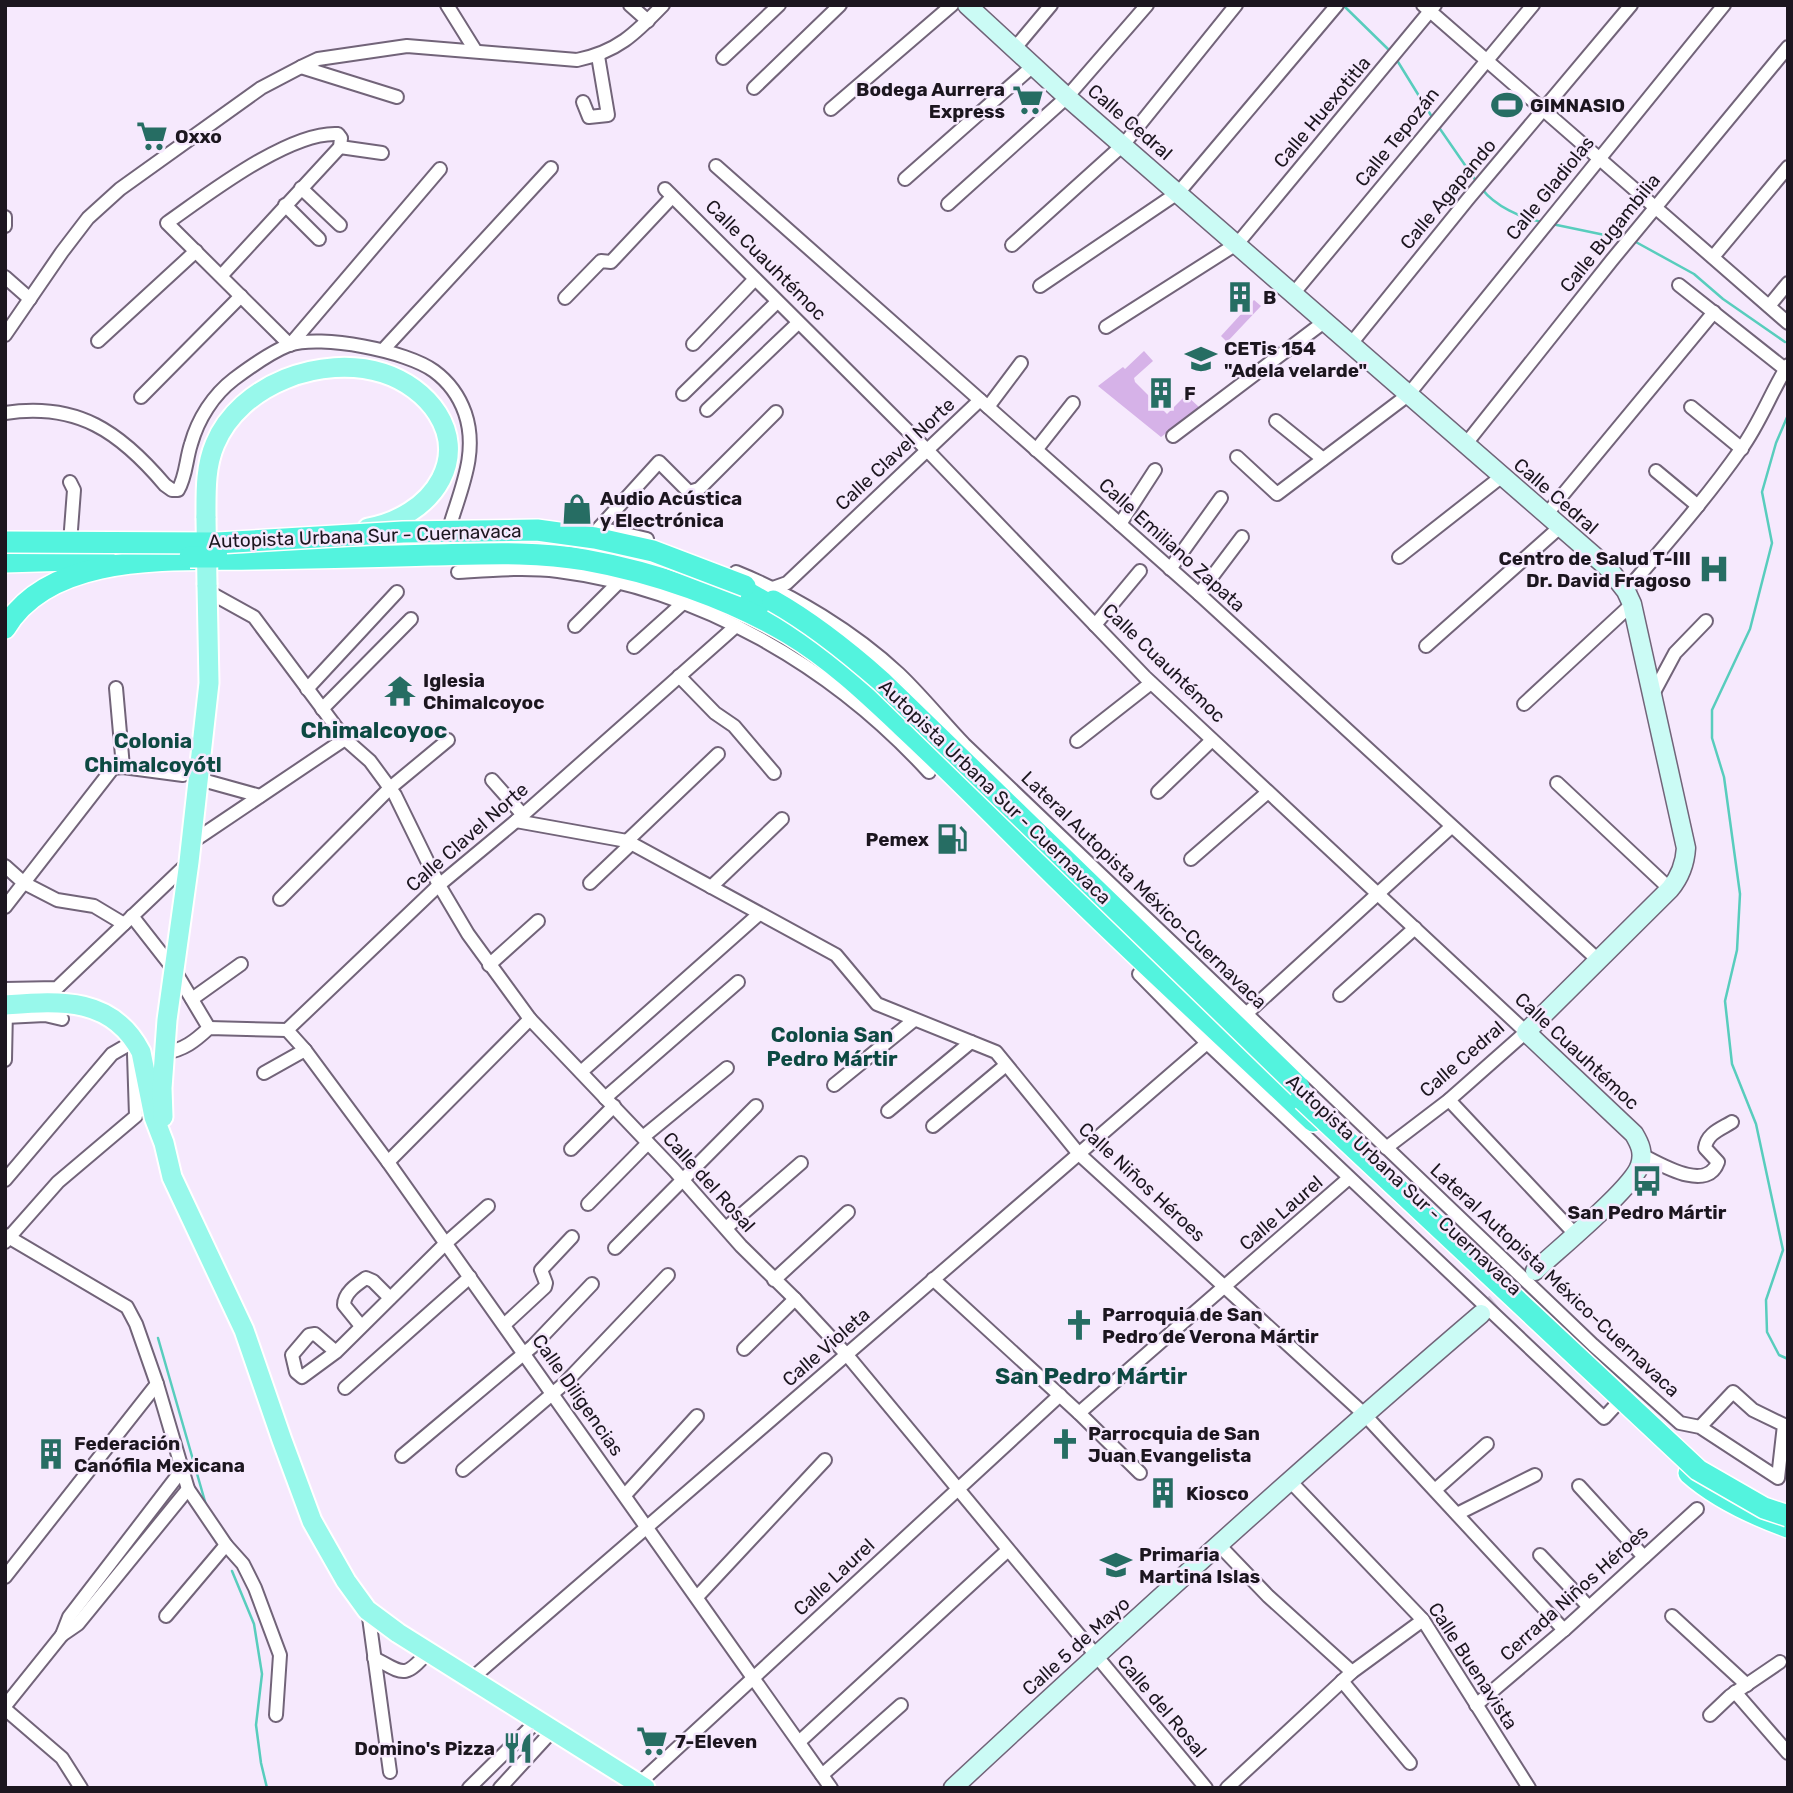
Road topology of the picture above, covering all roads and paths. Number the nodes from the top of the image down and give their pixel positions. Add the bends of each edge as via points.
1 (447, 5) edge
2 (630, 5) edge
3 (663, 5) edge
4 (779, 5) edge
5 (840, 5) edge
6 (951, 5) edge
7 (967, 5) edge
8 (1051, 5) edge
9 (1147, 5) edge
10 (1236, 5) edge
11 (1338, 5) edge
12 (1532, 5) edge
13 (1631, 5) edge
14 (1724, 5) edge
15 (1429, 7) edge
16 (648, 21) junction
17 (1788, 47) edge
18 (1015, 48) junction
19 (475, 50) junction
20 (598, 56) junction
21 (723, 58) dead end
22 (1486, 61) junction
23 (1034, 65) junction
24 (301, 67) junction
25 (754, 88) dead end
26 (397, 97) dead end
27 (1067, 97) junction
28 (583, 102) dead end
29 (831, 109) dead end
30 (1542, 111) junction
31 (341, 142) junction
32 (1124, 144) junction
33 (382, 153) dead end
34 (1598, 159) junction
35 (716, 166) dead end
36 (1788, 167) edge
37 (551, 168) dead end
38 (440, 169) dead end
39 (905, 179) dead end
40 (301, 188) junction
41 (1179, 192) junction
42 (948, 204) dead end
43 (285, 205) junction
44 (1655, 208) junction
45 (5, 217) edge
46 (340, 225) dead end
47 (5, 226) edge
48 (319, 239) dead end
49 (1238, 243) junction
50 (1012, 244) dead end
51 (196, 251) junction
52 (1713, 257) junction
53 (221, 276) junction
54 (5, 277) edge
55 (755, 279) junction
56 (1788, 283) edge
57 (1679, 285) dead end
58 (1040, 286) dead end
59 (1293, 294) junction
60 (241, 296) junction
61 (565, 298) dead end
62 (30, 299) junction
63 (777, 302) junction
64 (1769, 306) junction
65 (1714, 312) junction
66 (1324, 322) junction
67 (798, 323) junction
68 (1788, 323) edge
69 (1106, 327) dead end
70 (5, 335) edge
71 (98, 341) dead end
72 (693, 344) dead end
73 (290, 345) junction
74 (1350, 345) junction
75 (383, 350) junction
76 (1021, 363) dead end
77 (1786, 367) edge
78 (683, 394) dead end
79 (1408, 395) junction
80 (141, 397) dead end
81 (1073, 403) dead end
82 (984, 404) junction
83 (1691, 407) dead end
84 (707, 410) dead end
85 (776, 412) dead end
86 (5, 413) edge
87 (1276, 422) dead end
88 (1173, 436) dead end
89 (1465, 445) junction
90 (1742, 449) junction
91 (1036, 450) junction
92 (928, 451) junction
93 (1237, 457) dead end
94 (1323, 459) junction
95 (1155, 470) dead end
96 (1656, 471) dead end
97 (1501, 477) junction
98 (70, 482) dead end
99 (1221, 498) dead end
100 (1698, 506) junction
101 (1546, 515) junction
102 (394, 522) junction
103 (451, 522) junction
104 (1120, 524) junction
105 (1560, 527) junction
106 (599, 528) junction
107 (5, 533) edge
108 (1242, 537) dead end
109 (302, 539) junction
110 (70, 543) junction
111 (5, 544) edge
112 (1399, 557) dead end
113 (126, 563) junction
114 (9, 566) edge
115 (1170, 569) junction
116 (1140, 570) dead end
117 (458, 572) dead end
118 (619, 582) junction
119 (207, 588) junction
120 (773, 588) junction
121 (397, 592) dead end
122 (1199, 594) junction
123 (1629, 598) junction
124 (683, 603) junction
125 (411, 619) dead end
126 (1706, 621) dead end
127 (1095, 625) junction
128 (575, 626) dead end
129 (736, 626) junction
130 (5, 628) edge
131 (1426, 646) dead end
132 (634, 647) dead end
133 (679, 676) junction
134 (1151, 683) junction
135 (116, 688) dead end
136 (307, 689) junction
137 (1653, 694) junction
138 (1524, 704) dead end
139 (322, 709) junction
140 (345, 739) junction
141 (448, 740) dead end
142 (1212, 740) junction
143 (1077, 741) dead end
144 (959, 749) junction
145 (718, 754) dead end
146 (118, 767) junction
147 (929, 772) dead end
148 (774, 773) dead end
149 (183, 775) dead end
150 (492, 780) dead end
151 (206, 781) dead end
152 (1557, 783) dead end
153 (390, 788) junction
154 (1158, 792) dead end
155 (1268, 792) junction
156 (260, 796) junction
157 (519, 818) junction
158 (782, 819) dead end
159 (1451, 827) junction
160 (191, 842) junction
161 (630, 842) junction
162 (1191, 859) dead end
163 (189, 862) junction
164 (5, 866) edge
165 (24, 883) junction
166 (590, 883) dead end
167 (439, 885) junction
168 (711, 887) junction
169 (1670, 889) junction
170 (1378, 893) junction
171 (280, 899) dead end
172 (5, 907) edge
173 (759, 914) junction
174 (128, 920) junction
175 (538, 921) dead end
176 (1415, 928) junction
177 (1114, 934) junction
178 (1597, 959) junction
179 (241, 964) dead end
180 (489, 965) junction
181 (175, 971) junction
182 (1139, 974) joint
183 (738, 982) dead end
184 (5, 989) edge
185 (1340, 995) dead end
186 (192, 999) junction
187 (5, 1005) edge
188 (1245, 1014) junction
189 (6, 1017) edge
190 (62, 1019) dead end
191 (530, 1019) junction
192 (914, 1020) junction
193 (209, 1028) junction
194 (287, 1030) junction
195 (1526, 1032) junction
196 (133, 1041) junction
197 (971, 1042) junction
198 (1207, 1043) junction
199 (305, 1050) junction
200 (164, 1053) junction
201 (5, 1060) edge
202 (1006, 1065) junction
203 (727, 1068) dead end
204 (581, 1072) junction
205 (264, 1073) dead end
206 (834, 1085) dead end
207 (1449, 1100) junction
208 (609, 1102) junction
209 (756, 1106) dead end
210 (888, 1111) dead end
211 (1732, 1122) dead end
212 (933, 1126) dead end
213 (645, 1140) junction
214 (163, 1143) junction
215 (1387, 1148) junction
216 (571, 1149) dead end
217 (1079, 1154) junction
218 (1642, 1155) junction
219 (388, 1162) junction
220 (801, 1163) dead end
221 (1349, 1178) junction
222 (5, 1180) edge
223 (683, 1180) junction
224 (588, 1204) dead end
225 (488, 1206) dead end
226 (848, 1212) dead end
227 (726, 1228) junction
228 (1576, 1234) junction
229 (572, 1237) dead end
230 (6, 1238) edge
231 (446, 1242) junction
232 (615, 1248) dead end
233 (1535, 1271) tunnel mouth
234 (668, 1275) dead end
235 (470, 1277) junction
236 (933, 1279) junction
237 (774, 1280) junction
238 (592, 1284) dead end
239 (1227, 1286) junction
240 (390, 1298) junction
241 (795, 1299) junction
242 (1481, 1314) tunnel mouth
243 (505, 1325) junction
244 (362, 1326) junction
245 (744, 1349) dead end
246 (336, 1352) dead end
247 (523, 1352) junction
248 (847, 1355) junction
249 (157, 1384) junction
250 (345, 1388) dead end
251 (553, 1394) junction
252 (1060, 1395) junction
253 (1616, 1405) junction
254 (1079, 1413) junction
255 (1364, 1413) junction
256 (697, 1416) dead end
257 (1700, 1427) junction
258 (1487, 1444) dead end
259 (402, 1456) dead end
260 (825, 1460) dead end
261 (182, 1470) junction
262 (463, 1470) dead end
263 (1140, 1473) dead end
264 (1535, 1475) dead end
265 (1290, 1481) junction
266 (1579, 1486) dead end
267 (188, 1489) junction
268 (957, 1489) junction
269 (1435, 1490) junction
270 (625, 1495) junction
271 (1697, 1509) dead end
272 (1788, 1512) edge
273 (1457, 1514) junction
274 (146, 1517) junction
275 (647, 1526) junction
276 (157, 1527) junction
277 (1788, 1527) edge
278 (226, 1545) junction
279 (1219, 1545) junction
280 (1008, 1550) junction
281 (126, 1554) junction
282 (1540, 1555) dead end
283 (1644, 1557) junction
284 (5, 1577) edge
285 (697, 1597) junction
286 (1589, 1606) junction
287 (368, 1610) junction
288 (166, 1616) dead end
289 (1672, 1616) dead end
290 (1423, 1620) junction
291 (1564, 1630) junction
292 (428, 1652) junction
293 (1095, 1656) junction
294 (374, 1658) junction
295 (1780, 1662) dead end
296 (1347, 1677) junction
297 (755, 1678) junction
298 (470, 1680) junction
299 (1741, 1689) junction
300 (901, 1705) dead end
301 (1476, 1705) junction
302 (5, 1707) edge
303 (276, 1715) dead end
304 (1710, 1715) dead end
305 (545, 1726) junction
306 (799, 1742) junction
307 (1788, 1753) edge
308 (1410, 1763) dead end
309 (390, 1772) dead end
310 (822, 1775) junction
311 (639, 1787) edge
312 (81, 1788) edge
313 (469, 1788) edge
314 (500, 1788) edge
315 (831, 1788) edge
316 (953, 1788) edge
317 (1206, 1788) edge
318 (1227, 1788) edge
319 (1529, 1788) edge

1 - 19 street
2 - 16 street
3 - 16 street
4 - 21 street
5 - 25 street
6 - 29 street
7 - 18 street, Calle Cedral
8 - 18 street
9 - 27 street
10 - 32 street
11 - 41 street
12 - 22 street, Calle Tepozán
13 - 30 street, Calle Agapando
14 - 34 street, Calle Gladiolas
15 - 22 street
15 - 49 street, Calle Huexotitla
16 - 20 street
17 - 44 street, Calle Bugambilia
18 - 23 street, Calle Cedral
19 - 20 street via 576,60
19 - 24 street via 407,46 318,59
20 - 28 street via 608,115 589,117
22 - 30 street
22 - 59 street, Calle Tepozán
23 - 27 street, Calle Cedral
23 - 39 street
24 - 26 street
24 - 62 street via 261,88 120,189 88,218
27 - 32 street, Calle Cedral
27 - 42 street
30 - 34 street
30 - 74 street, Calle Agapando
31 - 33 street
31 - 40 street
31 - 51 street via 338,134 329,134 291,145 238,173 167,223
32 - 41 street, Calle Cedral
32 - 50 street
34 - 44 street
34 - 79 street, Calle Gladiolas
35 - 82 street, Calle Emiliano Zapata
36 - 52 street
37 - 75 street
38 - 73 street
40 - 43 street
40 - 46 street
41 - 49 street, Calle Cedral
41 - 58 street
43 - 48 street
43 - 53 street
44 - 52 street
44 - 89 street, Calle Bugambilia
45 - 47 street
49 - 59 street, Calle Cedral
49 - 69 street, Calle Huexotitla
51 - 53 street
51 - 71 street
52 - 64 street
53 - 60 street
54 - 62 street
55 - 61 street, Calle Cuauhtémoc via 668,193 611,262 601,261
55 - 63 street, Calle Cuauhtémoc
55 - 72 street
56 - 64 street
57 - 65 street
59 - 66 street, Calle Cedral
60 - 73 street
60 - 80 street
62 - 70 street
63 - 67 street, Calle Cuauhtémoc
63 - 78 street
64 - 68 street
65 - 77 street
65 - 101 street
66 - 74 street, Calle Cedral
66 - 88 street
67 - 84 street
67 - 92 street, Calle Cuauhtémoc
73 - 75 street via 335,342
73 - 86 street via 233,380 213,400 198,424 178,490 165,485 129,446 75,415 24,410
74 - 79 street, Calle Cedral
75 - 103 street via 433,370 454,388 466,415 468,470
76 - 82 street, Calle Clavel Norte
77 - 90 street
79 - 89 street, Calle Cedral
79 - 94 street, Calle Gladiolas
81 - 91 street
82 - 91 street, Calle Emiliano Zapata
82 - 92 street, Calle Clavel Norte
83 - 90 street
85 - 106 street via 699,489 689,492 659,462
87 - 94 street
89 - 97 street, Calle Cedral
90 - 100 street
91 - 104 street, Calle Emiliano Zapata
92 - 120 street, Calle Clavel Norte via 786,583
92 - 127 street, Calle Cuauhtémoc
93 - 94 street, Calle Gladiolas via 1277,494
95 - 104 street
96 - 100 street
97 - 101 street, Calle Cedral
97 - 112 street
98 - 110 street via 74,490
99 - 115 street
100 - 123 street
101 - 105 street, Calle Cedral
102 - 103 street, Lateral Autopista México-Cuernavaca
102 - 109 main road
102 - 119 main road, bridge via 419,505 447,468 448,433 434,409 411,388 381,373 333,368 296,374 238,408 214,446 207,483
103 - 106 street, Lateral Autopista México-Cuernavaca
104 - 115 street, Calle Emiliano Zapata
105 - 123 street, Calle Cedral via 1608,568
105 - 131 street
106 - 120 street, Lateral Autopista México-Cuernavaca via 662,543
107 - 110 highway
108 - 122 street
109 - 110 highway
109 - 144 highway via 559,539 615,548 704,574 740,588 831,642
110 - 111 street
111 - 272 highway, Autopista Urbana Sur - Cuernavaca, bridge via 217,543 402,531 537,530 653,551 773,601 842,647 881,681 1306,1094 1700,1465
113 - 114 street
113 - 130 highway via 55,583 23,605
113 - 177 highway via 506,554 583,560 649,575 734,605 789,634 873,698
114 - 272 highway, Autopista Urbana Sur - Cuernavaca, bridge via 496,542 555,545 669,571 748,604 819,646 871,689 1671,1447 1698,1470 1764,1508
115 - 122 street, Calle Emiliano Zapata
116 - 127 street
117 - 118 street via 558,571
118 - 124 street
118 - 128 street
119 - 136 street, Calle del Rosal via 254,617
119 - 160 main road via 209,683
120 - 144 street, Lateral Autopista México-Cuernavaca via 842,629 898,673
121 - 136 street
122 - 159 street, Calle Emiliano Zapata
123 - 137 street, Calle Cedral
123 - 138 street
124 - 129 street
124 - 132 street
125 - 139 street
126 - 137 street via 1675,653
127 - 134 street, Calle Cuauhtémoc
129 - 133 street, Calle Clavel Norte
129 - 147 street via 799,660 900,740
133 - 148 street via 734,726
133 - 157 street, Calle Clavel Norte
134 - 142 street, Calle Cuauhtémoc
134 - 143 street
135 - 146 street
136 - 139 street, Calle del Rosal
137 - 169 street, Calle Cedral via 1686,848 1681,871
139 - 140 street, Calle del Rosal
140 - 153 street, Calle del Rosal via 370,761
140 - 156 street
141 - 153 street
142 - 154 street
142 - 155 street, Calle Cuauhtémoc
144 - 188 street, Lateral Autopista México-Cuernavaca
144 - 272 highway via 1063,866 1666,1431 1723,1476
145 - 161 street
146 - 149 street
146 - 165 street
150 - 157 street
151 - 156 street
152 - 169 street
153 - 167 street, Calle del Rosal
153 - 171 street
155 - 162 street
155 - 170 street, Calle Cuauhtémoc
156 - 160 street
157 - 161 street, Calle Niños Héroes
157 - 167 street, Calle Clavel Norte
158 - 168 street
159 - 170 street
159 - 178 street, Calle Emiliano Zapata
160 - 163 main road
161 - 166 street
161 - 168 street, Calle Niños Héroes
163 - 174 street
163 - 181 main road
164 - 165 street
165 - 172 street
165 - 174 street via 57,900 94,906
167 - 180 street, Calle del Rosal
167 - 194 street, Calle Clavel Norte
168 - 173 street, Calle Niños Héroes
169 - 178 street, Calle Cedral
170 - 176 street, Calle Cuauhtémoc
170 - 188 street
173 - 192 street, Calle Niños Héroes via 836,955 877,1004
173 - 204 street
174 - 181 street
174 - 184 street via 57,988
175 - 180 street
176 - 185 street
176 - 195 street, Calle Cuauhtémoc
177 - 182 highway via 1121,957
177 - 253 highway
178 - 195 street, Calle Cedral
179 - 186 street
180 - 191 street, Calle del Rosal
181 - 186 street
181 - 200 main road
182 - 198 street
183 - 208 street
186 - 193 street
187 - 189 street
187 - 196 main road via 54,1003 95,1008 116,1021
188 - 215 street, Lateral Autopista México-Cuernavaca
189 - 190 street
189 - 201 street
191 - 204 street, Calle del Rosal
191 - 219 street
192 - 197 street, Calle Niños Héroes
192 - 206 street
193 - 194 street
193 - 200 street via 179,1051
194 - 199 street, Calle Diligencias
195 - 207 street, Calle Cedral
195 - 218 street, Calle Cuauhtémoc via 1634,1134
196 - 200 main road
196 - 214 main road via 141,1052
196 - 222 street via 112,1054
196 - 230 street via 136,1116 58,1182
197 - 202 street, Calle Niños Héroes via 996,1052
197 - 210 street
198 - 217 street, Calle Violeta
198 - 221 street
199 - 205 street
199 - 219 street, Calle Diligencias
200 - 214 main road
202 - 212 street
202 - 217 street, Calle Niños Héroes
203 - 213 street
204 - 208 street, Calle del Rosal
207 - 215 street, Calle Cedral
207 - 228 street
208 - 213 street, Calle del Rosal
208 - 216 street
209 - 223 street
211 - 218 street via 1705,1143 1704,1148 1718,1162 1712,1171 1686,1175
213 - 223 street, Calle del Rosal
213 - 224 street
214 - 287 main road via 177,1187 244,1330 312,1521 333,1561
215 - 257 street, Lateral Autopista México-Cuernavaca via 1592,1345 1680,1423
217 - 236 street, Calle Violeta
217 - 239 street, Calle Niños Héroes
218 - 228 street via 1635,1177
219 - 231 street, Calle Diligencias
220 - 227 street
221 - 239 street, Calle Laurel
221 - 253 street via 1604,1418
223 - 227 street, Calle del Rosal
223 - 232 street
225 - 231 street
226 - 237 street
227 - 237 street, Calle del Rosal
228 - 233 street
229 - 243 street via 541,1270 545,1287
230 - 249 street via 127,1307
231 - 235 street, Calle Diligencias
231 - 240 street
234 - 251 street
235 - 243 street, Calle Diligencias
235 - 250 street
236 - 248 street, Calle Violeta
236 - 252 street
237 - 241 street, Calle del Rosal
238 - 247 street
239 - 254 street, Calle Laurel
239 - 255 street, Calle Niños Héroes
240 - 244 street
240 - 244 street via 366,1278 357,1284 344,1297 344,1305
241 - 245 street
241 - 248 street, Calle del Rosal
242 - 255 street, Calle 5 de Mayo
243 - 247 street, Calle Diligencias
244 - 246 street
247 - 251 street, Calle Diligencias
247 - 259 street
248 - 268 street, Calle del Rosal
248 - 275 street, Calle Violeta
249 - 261 street
249 - 284 street
251 - 262 street
251 - 270 street, Calle Diligencias
252 - 254 street
252 - 268 street, Calle Laurel
253 - 277 highway via 1715,1493
254 - 263 street
255 - 265 street, Calle 5 de Mayo
255 - 269 street, Calle Niños Héroes
256 - 270 street
257 - 257 street, Lateral Autopista México-Cuernavaca via 1778,1478 1784,1425 1753,1410 1733,1392
258 - 269 street
260 - 285 street
261 - 267 street
261 - 274 street
264 - 273 street
265 - 279 street, Calle 5 de Mayo
265 - 290 street, Calle Buenavista
266 - 283 street
267 - 276 street
267 - 278 street
268 - 280 street, Calle del Rosal
268 - 297 street, Calle Laurel
269 - 273 street, Calle Niños Héroes
270 - 275 street, Calle Diligencias
271 - 283 street, Cerrada Niños Héroes
273 - 291 street, Calle Niños Héroes
274 - 276 street
274 - 281 street
275 - 285 street, Calle Diligencias
275 - 298 street, Calle Violeta
276 - 281 street
278 - 288 street
278 - 303 street via 255,1588 280,1655
279 - 293 street, Calle 5 de Mayo
279 - 296 street
280 - 293 street, Calle del Rosal
280 - 306 street
281 - 302 street via 94,1594 78,1624 62,1635
282 - 286 street
283 - 286 street, Cerrada Niños Héroes
285 - 297 street, Calle Diligencias
286 - 291 street, Cerrada Niños Héroes
287 - 292 main road
287 - 294 street
289 - 299 street
290 - 296 street
290 - 301 street, Calle Buenavista
291 - 301 street, Cerrada Niños Héroes
292 - 294 street via 407,1672
292 - 298 main road
293 - 316 street, Calle 5 de Mayo
293 - 317 street, Calle del Rosal
294 - 309 street
295 - 299 street
296 - 308 street
296 - 318 street
297 - 306 street, Calle Diligencias
297 - 311 street, Calle Laurel
298 - 305 main road
299 - 304 street
299 - 307 street
300 - 310 street
301 - 319 street, Calle Buenavista
302 - 312 street via 62,1758
305 - 311 main road
305 - 313 street
305 - 314 street
306 - 310 street, Calle Diligencias
310 - 315 street, Calle Diligencias

